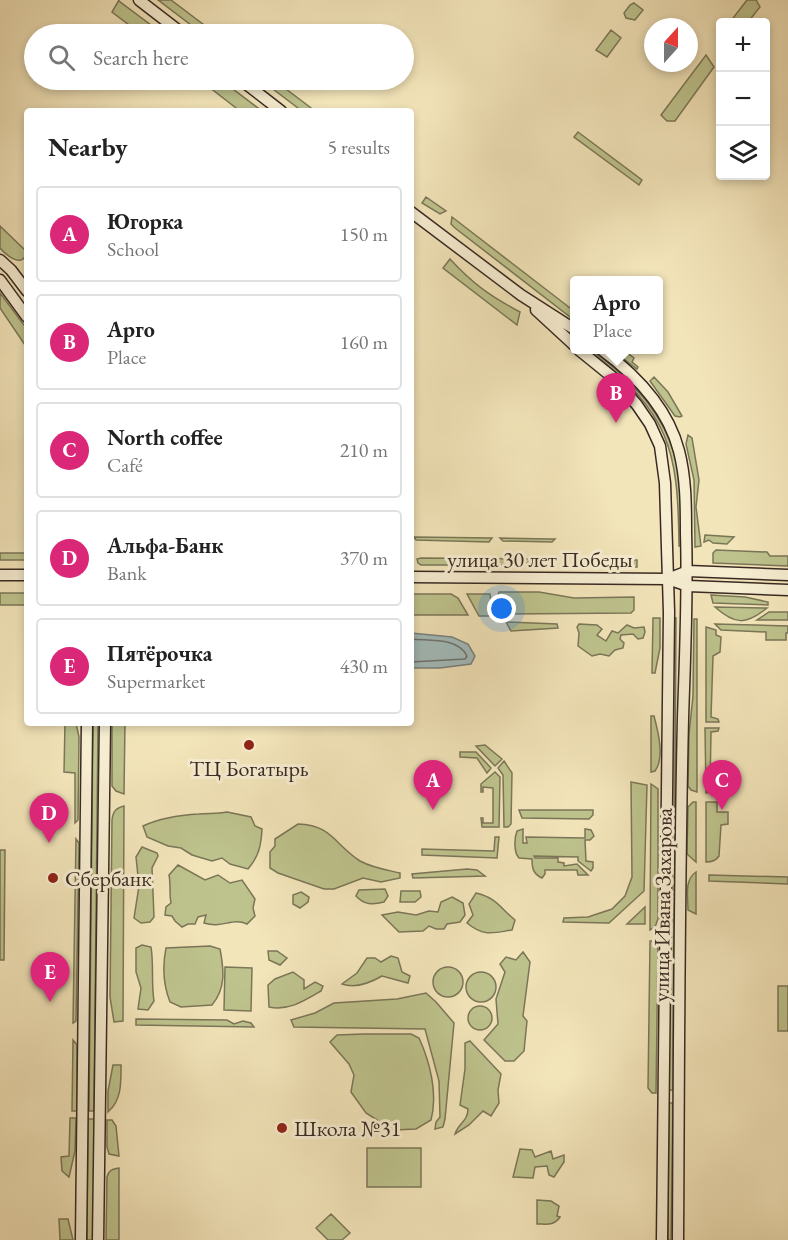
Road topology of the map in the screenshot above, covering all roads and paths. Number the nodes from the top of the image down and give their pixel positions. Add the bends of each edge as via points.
1 (139, 0) edge
2 (170, 24) edge
3 (254, 90) edge
4 (277, 108) edge
5 (414, 214) edge
6 (0, 260) edge
7 (0, 280) edge
8 (24, 287) edge
9 (520, 296) junction
10 (24, 313) edge
11 (570, 327) edge
12 (570, 341) edge
13 (584, 354) edge
14 (607, 354) edge
15 (688, 571) junction
16 (0, 575) edge
17 (24, 575) edge
18 (788, 575) edge
19 (414, 577) edge
20 (668, 579) junction
21 (688, 586) junction
22 (788, 590) edge
23 (87, 726) edge
24 (105, 726) edge
25 (81, 1240) edge
26 (98, 1240) edge
27 (662, 1240) edge
28 (678, 1240) edge

1 - 2 main road
3 - 4 main road
5 - 9 main road
6 - 8 main road
7 - 10 main road
9 - 11 main road
9 - 12 main road
13 - 20 main road, улица Ивана Захарова via 616,380 637,405 660,446 668,520
14 - 15 main road, улица Ивана Захарова via 638,380 673,432 685,484
15 - 18 main road, улица 30 лет Победы
15 - 20 main road, улица 30 лет Победы
15 - 21 main road, улица Ивана Захарова
16 - 17 main road
19 - 20 main road, улица 30 лет Победы
20 - 21 main road, улица 30 лет Победы
20 - 27 main road, улица Ивана Захарова
21 - 22 main road, улица 30 лет Победы
21 - 28 main road, улица Ивана Захарова
23 - 25 main road
24 - 26 main road

